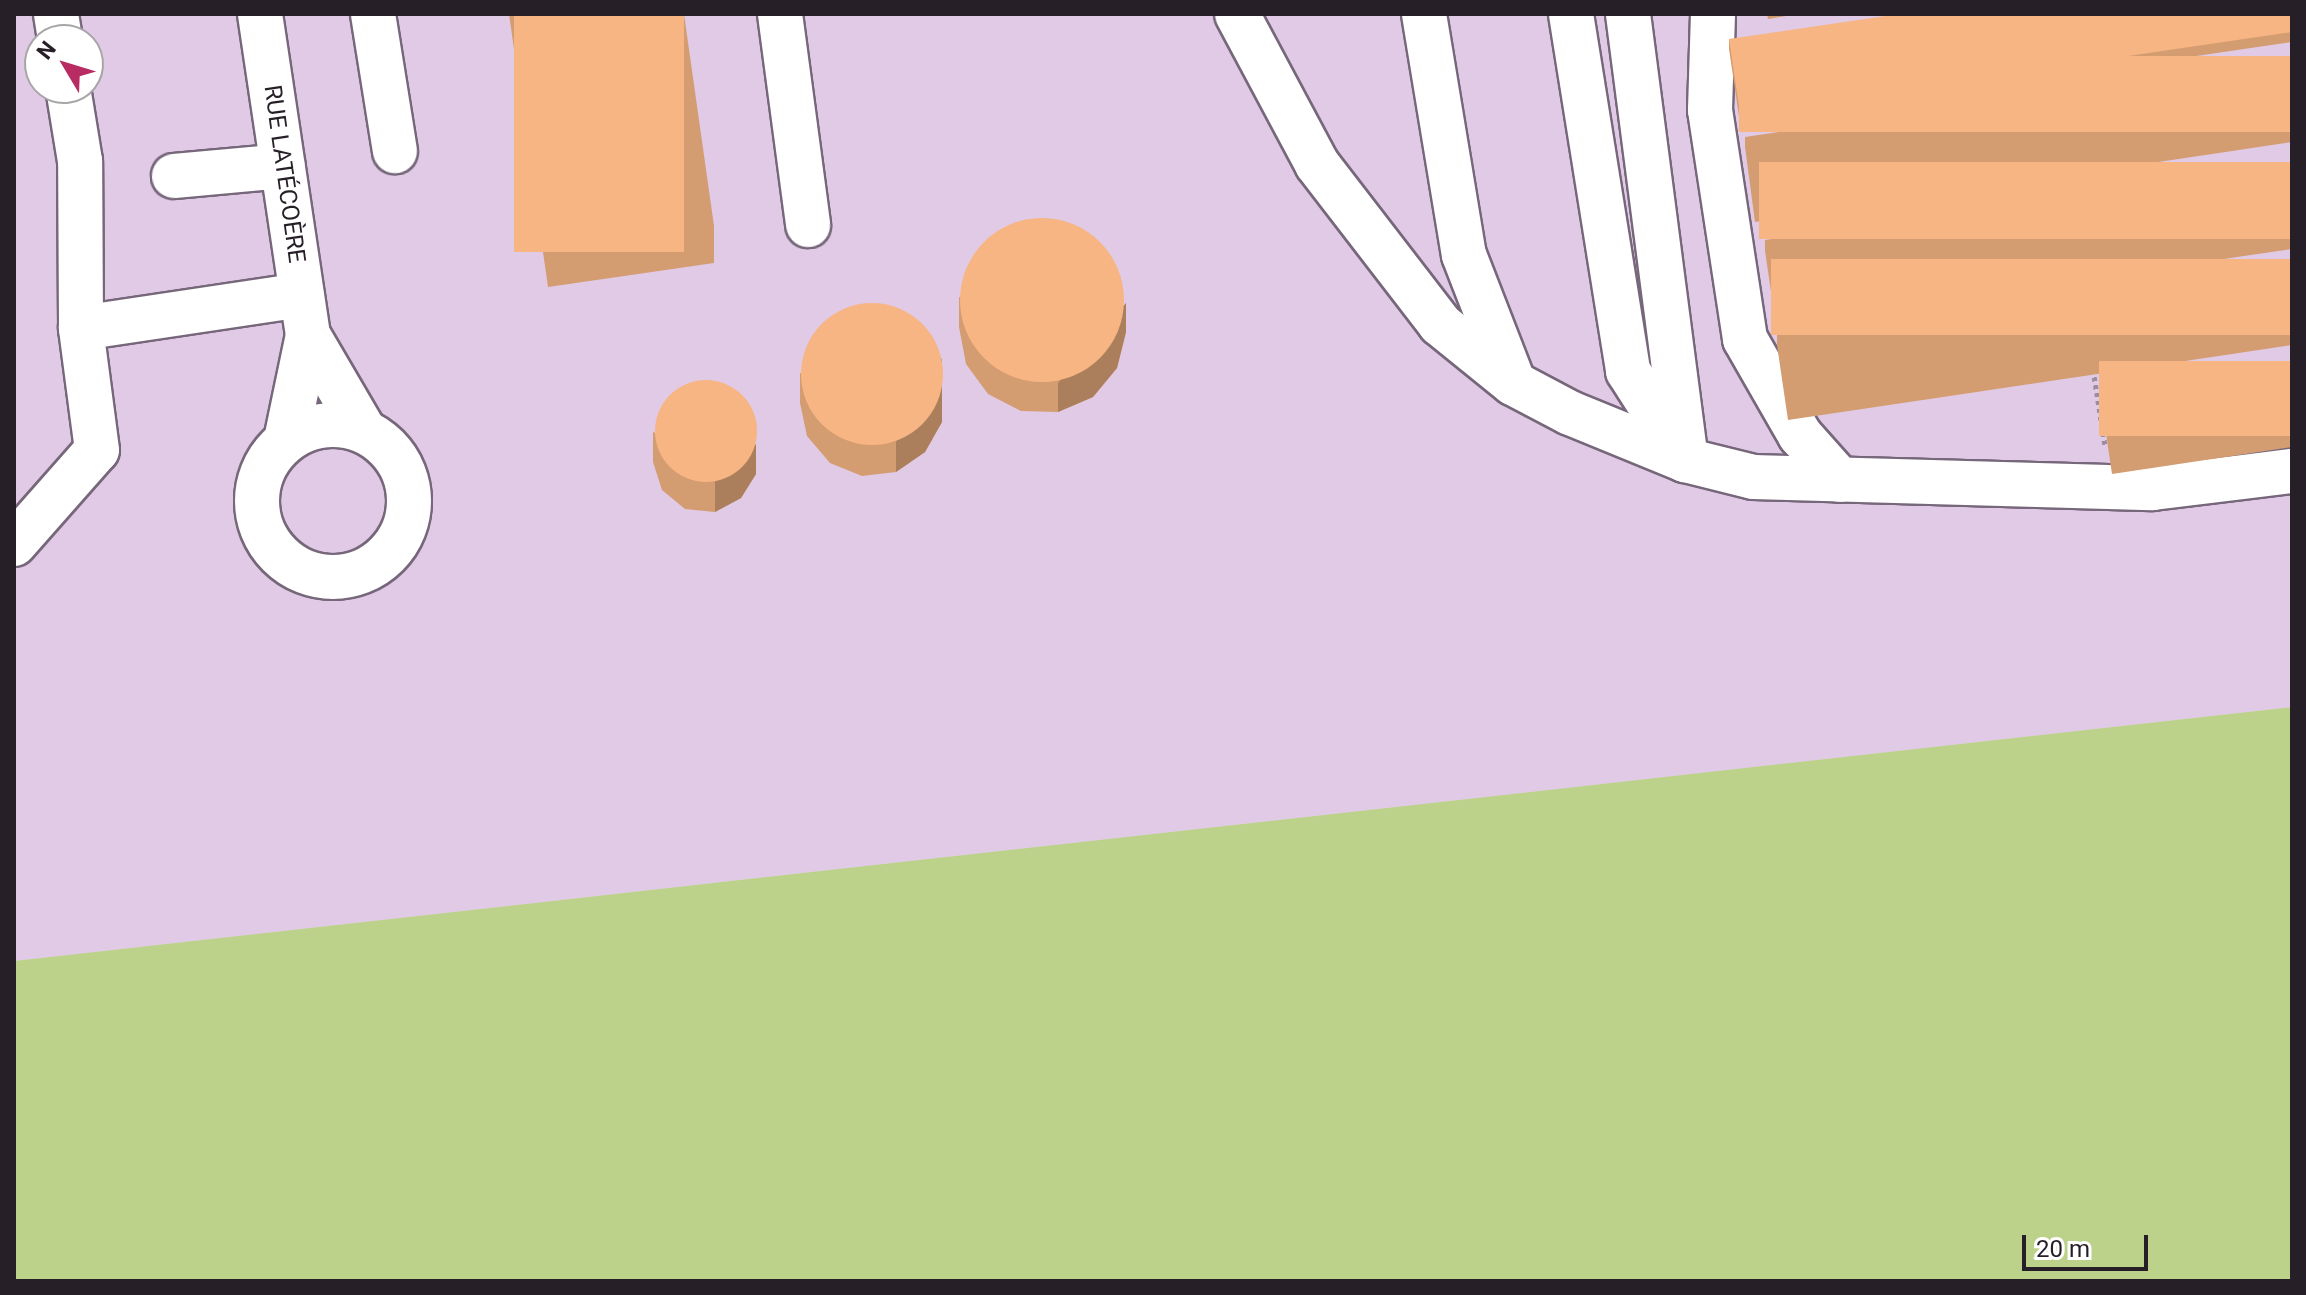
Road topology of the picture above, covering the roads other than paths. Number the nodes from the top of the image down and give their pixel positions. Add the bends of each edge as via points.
1 (260, 14) edge
2 (373, 14) edge
3 (780, 14) edge
4 (1237, 14) edge
5 (1424, 14) edge
6 (1571, 14) edge
7 (1628, 14) edge
8 (1711, 28) edge
9 (71, 104) edge
10 (395, 151) dead end
11 (283, 166) junction
12 (174, 176) dead end
13 (808, 225) dead end
14 (305, 315) junction
15 (81, 328) junction
16 (1513, 383) junction
17 (364, 431) junction
18 (286, 440) junction
19 (1685, 460) junction
20 (2292, 471) edge
21 (1840, 480) junction
22 (14, 544) edge

1 - 11 street, RUE LATÉCOÈRE
2 - 10 street
3 - 13 street
4 - 16 street via 1317,164 1440,324
5 - 16 street via 1464,255
6 - 19 street via 1628,371
7 - 19 street
8 - 21 street via 1710,110 1745,339 1800,435
9 - 15 street via 80,161
11 - 12 street
11 - 14 street, RUE LATÉCOÈRE
14 - 15 street
14 - 17 street
14 - 18 street
15 - 22 street via 97,450
16 - 19 street
17 - 18 street via 324,425
17 - 18 street via 397,459 407,482 409,509 403,531 384,557 356,575 334,579 292,567 272,550 260,525 256,501 262,472
19 - 21 street via 1753,477
20 - 21 street via 2153,488

